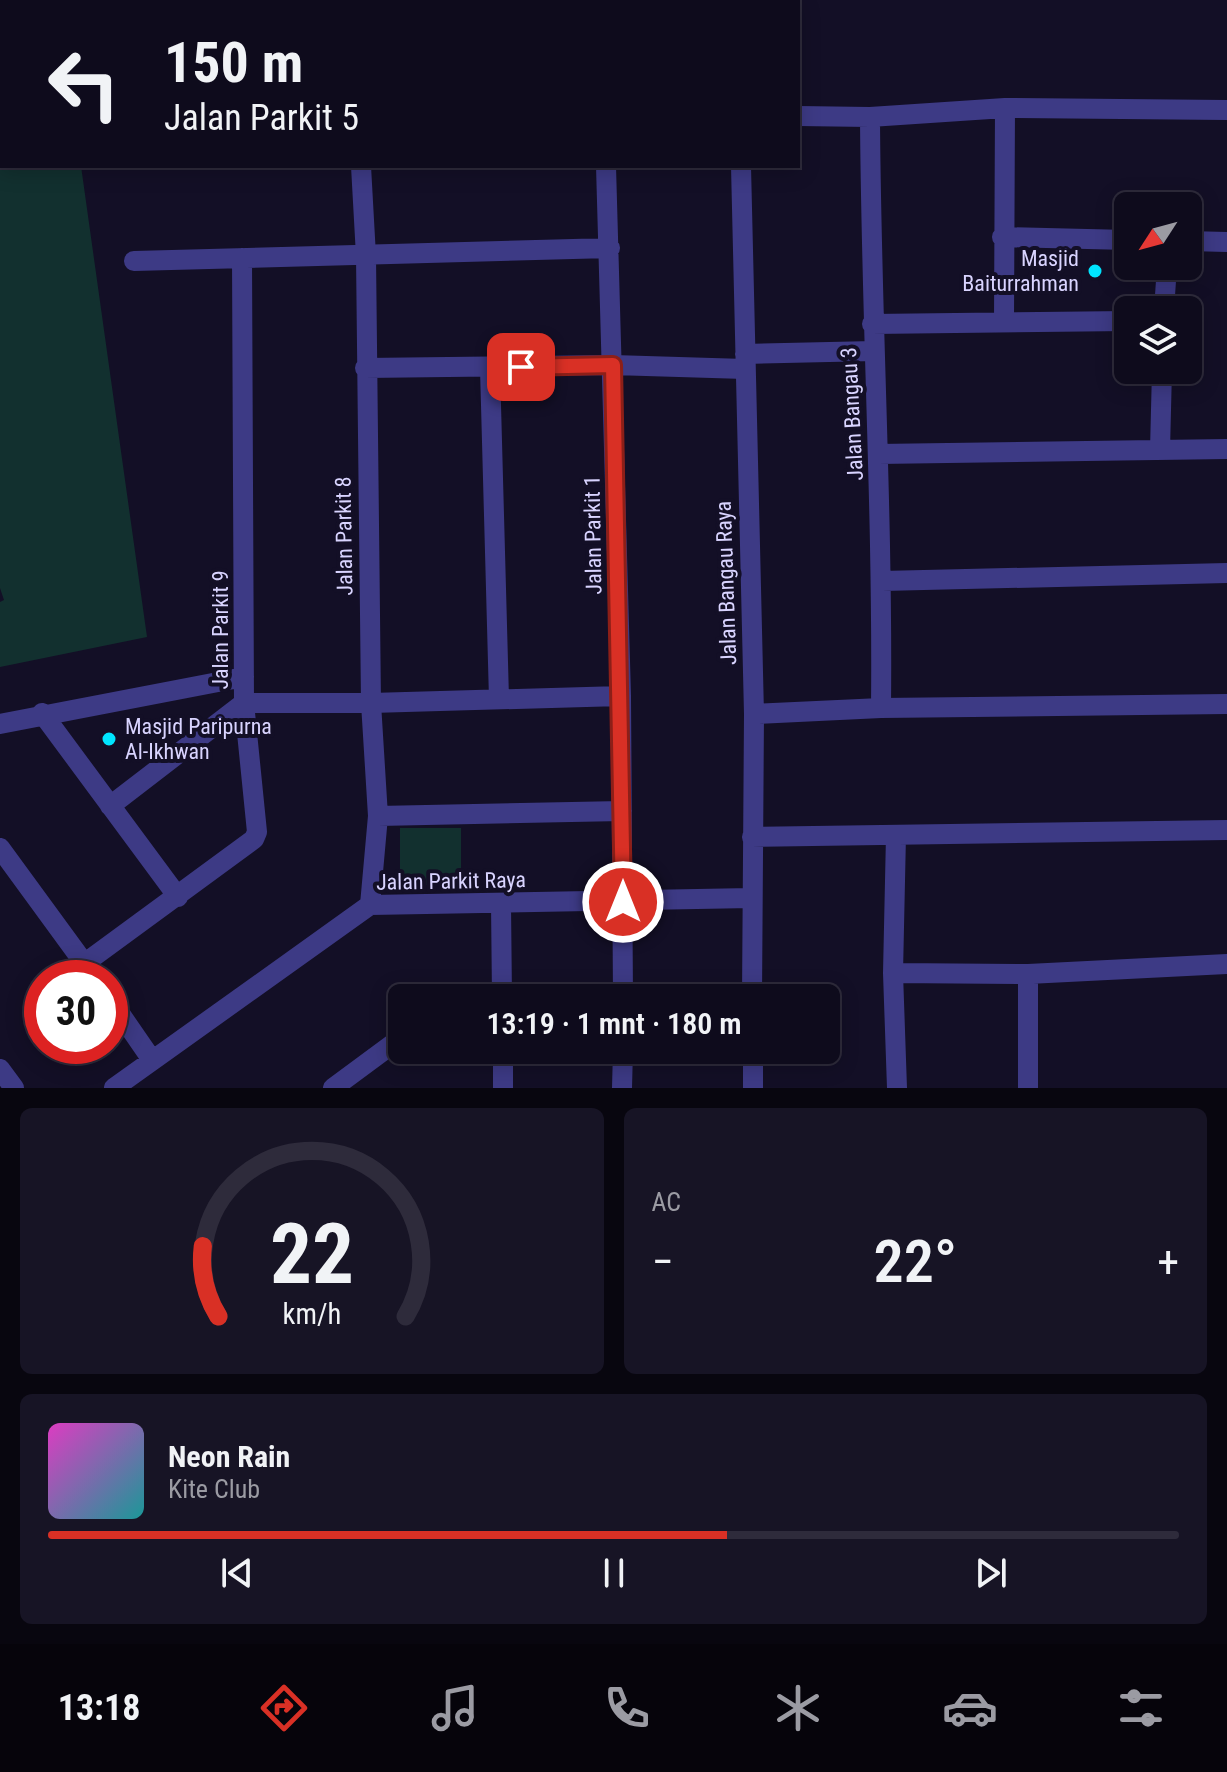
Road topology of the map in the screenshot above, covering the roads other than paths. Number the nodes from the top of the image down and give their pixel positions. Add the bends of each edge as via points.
1 (1005, 108) junction
2 (1227, 110) edge
3 (800, 116) edge
4 (870, 117) junction
5 (361, 168) edge
6 (606, 168) edge
7 (741, 168) edge
8 (1002, 237) junction
9 (1114, 240) edge
10 (1202, 241) edge
11 (1227, 242) edge
12 (610, 248) junction
13 (366, 256) junction
14 (242, 258) junction
15 (134, 261) dead end
16 (1004, 320) junction
17 (1114, 321) edge
18 (872, 324) junction
19 (874, 351) junction
20 (745, 361) junction
21 (613, 365) junction
22 (365, 368) junction
23 (490, 368) junction
24 (1162, 384) edge
25 (1227, 449) edge
26 (1160, 450) junction
27 (878, 454) junction
28 (1227, 573) edge
29 (882, 581) junction
30 (244, 677) junction
31 (621, 696) junction
32 (499, 699) junction
33 (244, 703) junction
34 (371, 703) junction
35 (1227, 704) edge
36 (881, 708) junction
37 (42, 713) junction
38 (754, 714) junction
39 (0, 724) edge
40 (110, 806) junction
41 (622, 811) junction
42 (378, 816) junction
43 (1227, 830) edge
44 (896, 835) junction
45 (752, 837) junction
46 (0, 848) edge
47 (178, 897) junction
48 (751, 898) junction
49 (623, 902) junction
50 (501, 904) junction
51 (370, 905) junction
52 (83, 960) edge
53 (102, 960) edge
54 (1227, 964) edge
55 (893, 973) junction
56 (1028, 974) junction
57 (502, 984) edge
58 (623, 984) edge
59 (752, 984) edge
60 (128, 1025) edge
61 (388, 1047) edge
62 (152, 1060) junction
63 (503, 1064) edge
64 (623, 1064) edge
65 (753, 1064) edge
66 (0, 1069) edge
67 (14, 1088) edge
68 (114, 1088) edge
69 (333, 1088) edge
70 (503, 1088) edge
71 (622, 1088) edge
72 (753, 1088) edge
73 (897, 1088) edge
74 (1028, 1088) edge

1 - 2 street
1 - 4 street
1 - 8 street
3 - 4 street
4 - 18 street, Jalan Bangau 3
5 - 13 street, Jalan Parkit 8
6 - 12 street, Jalan Parkit 1
7 - 20 street, Jalan Bangau Raya
8 - 9 street
8 - 16 street
10 - 11 street
12 - 13 street
12 - 21 street, Jalan Parkit 1
13 - 14 street
13 - 22 street, Jalan Parkit 8
14 - 15 street
14 - 30 street, Jalan Parkit 9
16 - 17 street
16 - 18 street
18 - 19 street, Jalan Bangau 3
19 - 20 street
19 - 27 street, Jalan Bangau 3
20 - 21 street
20 - 38 street, Jalan Bangau Raya
21 - 23 street
21 - 31 street, Jalan Parkit 1
22 - 23 street
22 - 34 street, Jalan Parkit 8
23 - 32 street
24 - 26 street
25 - 26 street
26 - 27 street
27 - 29 street, Jalan Bangau 3
28 - 29 street
29 - 36 street, Jalan Bangau 3
30 - 33 street, Jalan Parkit 9
30 - 37 street
31 - 32 street
31 - 41 street, Jalan Parkit 1
32 - 34 street
33 - 34 street
33 - 40 street
33 - 47 street, Jalan Parkit 9 via 256,836
34 - 42 street, Jalan Parkit 8
35 - 36 street
36 - 38 street
37 - 39 street
37 - 40 street
38 - 45 street, Jalan Bangau Raya
40 - 47 street
41 - 42 street
41 - 49 street, Jalan Parkit 1
42 - 51 street, Jalan Parkit 8
43 - 44 street
44 - 45 street
44 - 55 street
45 - 48 street, Jalan Bangau Raya
46 - 52 street
47 - 53 street, Jalan Parkit 9
48 - 49 street, Jalan Parkit Raya
48 - 59 street, Jalan Bangau Raya
49 - 50 street, Jalan Parkit Raya
49 - 58 street, Jalan Parkit 1
50 - 51 street, Jalan Parkit Raya
50 - 57 street
51 - 62 street, Jalan Parkit Raya
54 - 56 street
55 - 56 street
55 - 73 street
56 - 74 street
60 - 62 street
61 - 69 street
62 - 68 street, Jalan Parkit Raya
63 - 70 street
64 - 71 street
65 - 72 street
66 - 67 street

